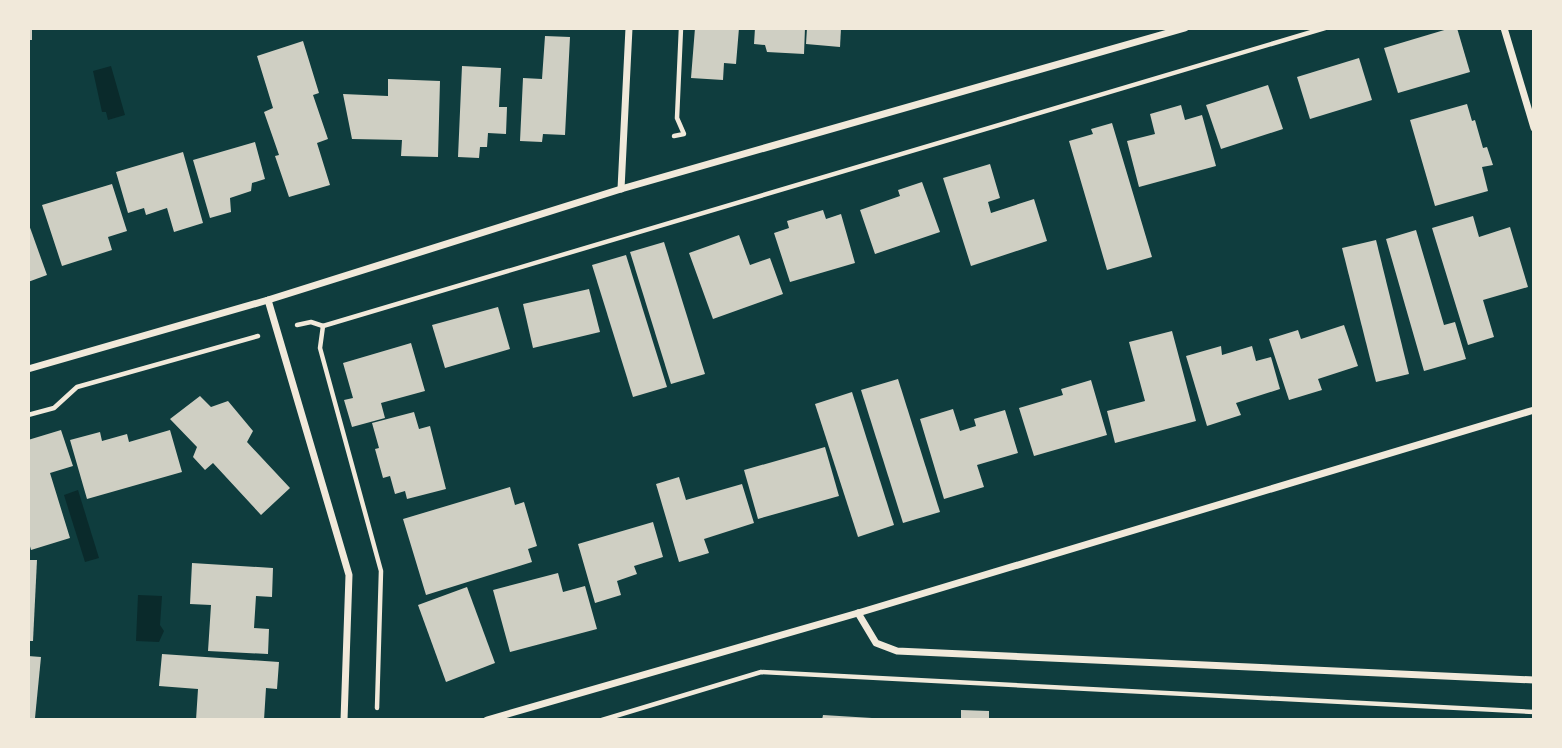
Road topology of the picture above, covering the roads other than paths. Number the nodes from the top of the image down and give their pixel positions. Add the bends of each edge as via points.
1 (629, 28) edge
2 (1185, 28) edge
3 (1504, 28) edge
4 (1534, 128) edge
5 (621, 189) junction
6 (268, 300) junction
7 (28, 369) edge
8 (1534, 410) edge
9 (858, 613) junction
10 (1534, 680) edge
11 (344, 720) edge
12 (487, 720) edge

1 - 5 street
2 - 5 street
3 - 4 street
5 - 6 street
6 - 7 street
6 - 11 street via 349,575
8 - 9 street
9 - 10 street via 876,643 897,651
9 - 12 street

